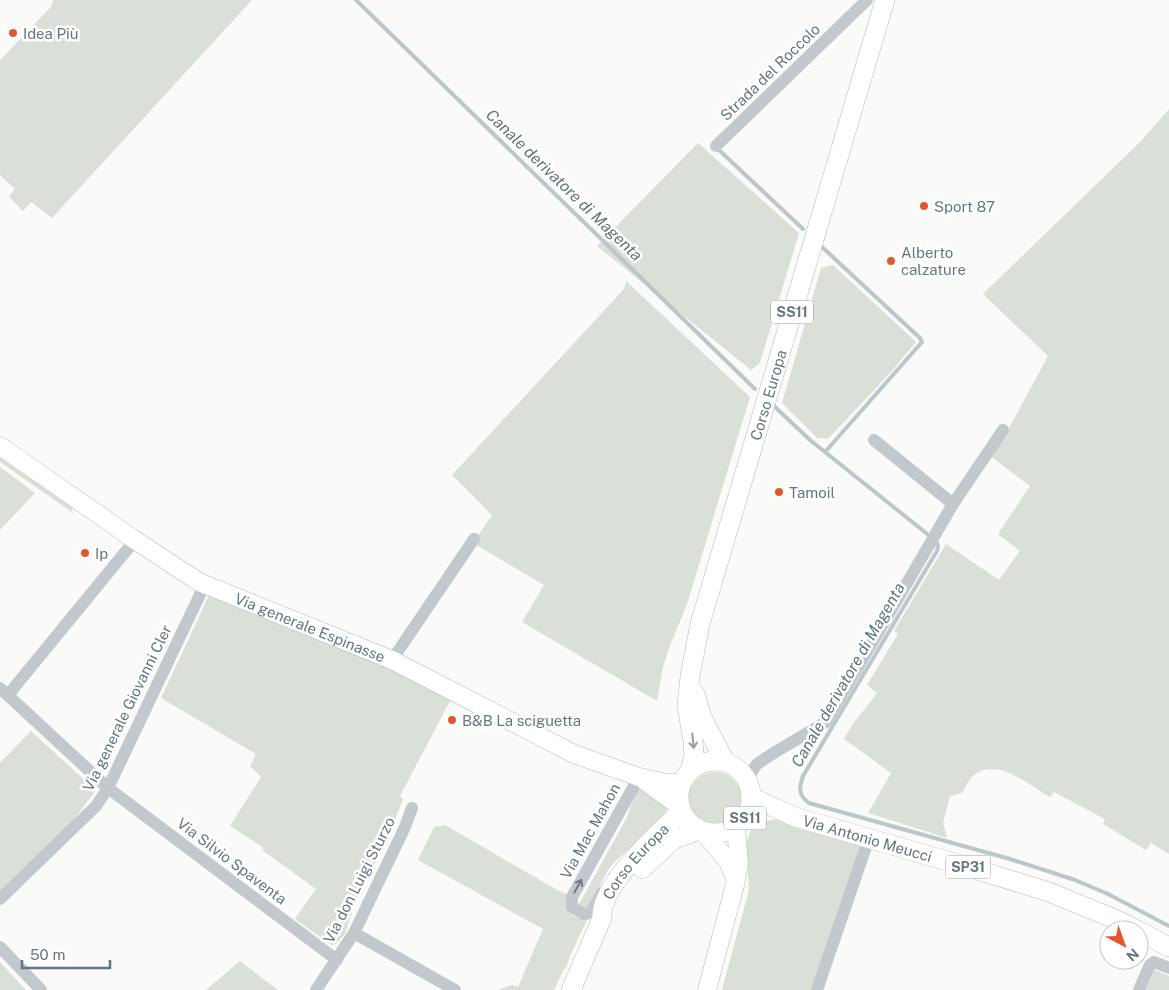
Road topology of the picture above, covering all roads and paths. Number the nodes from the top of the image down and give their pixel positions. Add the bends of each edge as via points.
1 (868, 0) edge
2 (885, 0) edge
3 (716, 146) dead end
4 (1004, 430) dead end
5 (874, 440) dead end
6 (0, 446) edge
7 (953, 504) junction
8 (474, 539) dead end
9 (135, 540) junction
10 (205, 584) junction
11 (392, 660) junction
12 (690, 676) junction
13 (4, 692) edge
14 (725, 762) junction
15 (639, 777) junction
16 (686, 777) junction
17 (108, 788) junction
18 (749, 788) junction
19 (412, 808) dead end
20 (681, 809) junction
21 (794, 817) junction
22 (738, 825) junction
23 (701, 831) junction
24 (869, 838) junction
25 (649, 844) junction
26 (736, 881) junction
27 (0, 900) edge
28 (602, 918) junction
29 (1117, 920) edge
30 (354, 934) junction
31 (1149, 936) edge
32 (0, 947) edge
33 (1169, 947) edge
34 (337, 960) junction
35 (1169, 968) edge
36 (41, 990) edge
37 (316, 990) edge
38 (455, 990) edge
39 (571, 990) edge
40 (707, 990) edge
41 (817, 990) edge
42 (1139, 990) edge

1 - 3 street, Strada del Roccolo
2 - 12 main road, Corso Europa / SS11 via 700,624
4 - 7 street
5 - 7 street
6 - 9 street, Via generale Espinasse
7 - 18 street via 826,722 757,764
8 - 11 street
9 - 10 street, Via generale Espinasse
9 - 13 street
10 - 11 street, Via generale Espinasse
10 - 17 street, Via generale Giovanni Cler
11 - 15 street, Via generale Espinasse via 561,748
12 - 14 main road, Corso Europa via 702,717
12 -> 16 main road, Corso Europa via 687,706 694,755
13 - 17 street, Via Silvio Spaventa
14 - 16 main road via 700,764
14 - 18 main road via 738,769
15 - 16 street, Via generale Espinasse via 666,783
15 - 20 street, Via generale Espinasse
25 -> 15 street, Via Mac Mahon via 640,846 617,867 590,913 584,914 572,908 572,897
16 - 20 main road via 679,794
17 - 27 street, Via generale Giovanni Cler via 96,806
17 - 34 street, Via Silvio Spaventa
18 - 21 main road, Via Antonio Meucci / SP31
18 - 22 main road, SS11 via 746,816
19 - 30 street, Via don Luigi Sturzo
20 - 23 main road via 688,822
20 - 25 main road, Corso Europa / SS11
21 - 22 main road, Via Antonio Meucci / SP31 via 766,816
21 - 24 main road, Via Antonio Meucci / SP31
22 - 23 main road, SS11 via 720,833
22 - 26 street
23 - 26 street via 728,861
23 - 28 main road, Corso Europa / SS11 via 674,839 627,886 611,912
24 - 29 main road, Via Antonio Meucci / SP31 via 1050,892
24 - 41 street
25 - 28 main road, Corso Europa / SS11 via 613,885 602,909
26 - 40 street
28 - 39 main road, Corso Europa / SS11
30 - 34 street, Via don Luigi Sturzo
30 - 38 street
31 - 33 main road, SP31
32 - 36 street
34 - 37 street, Via don Luigi Sturzo
35 - 42 street via 1154,962

